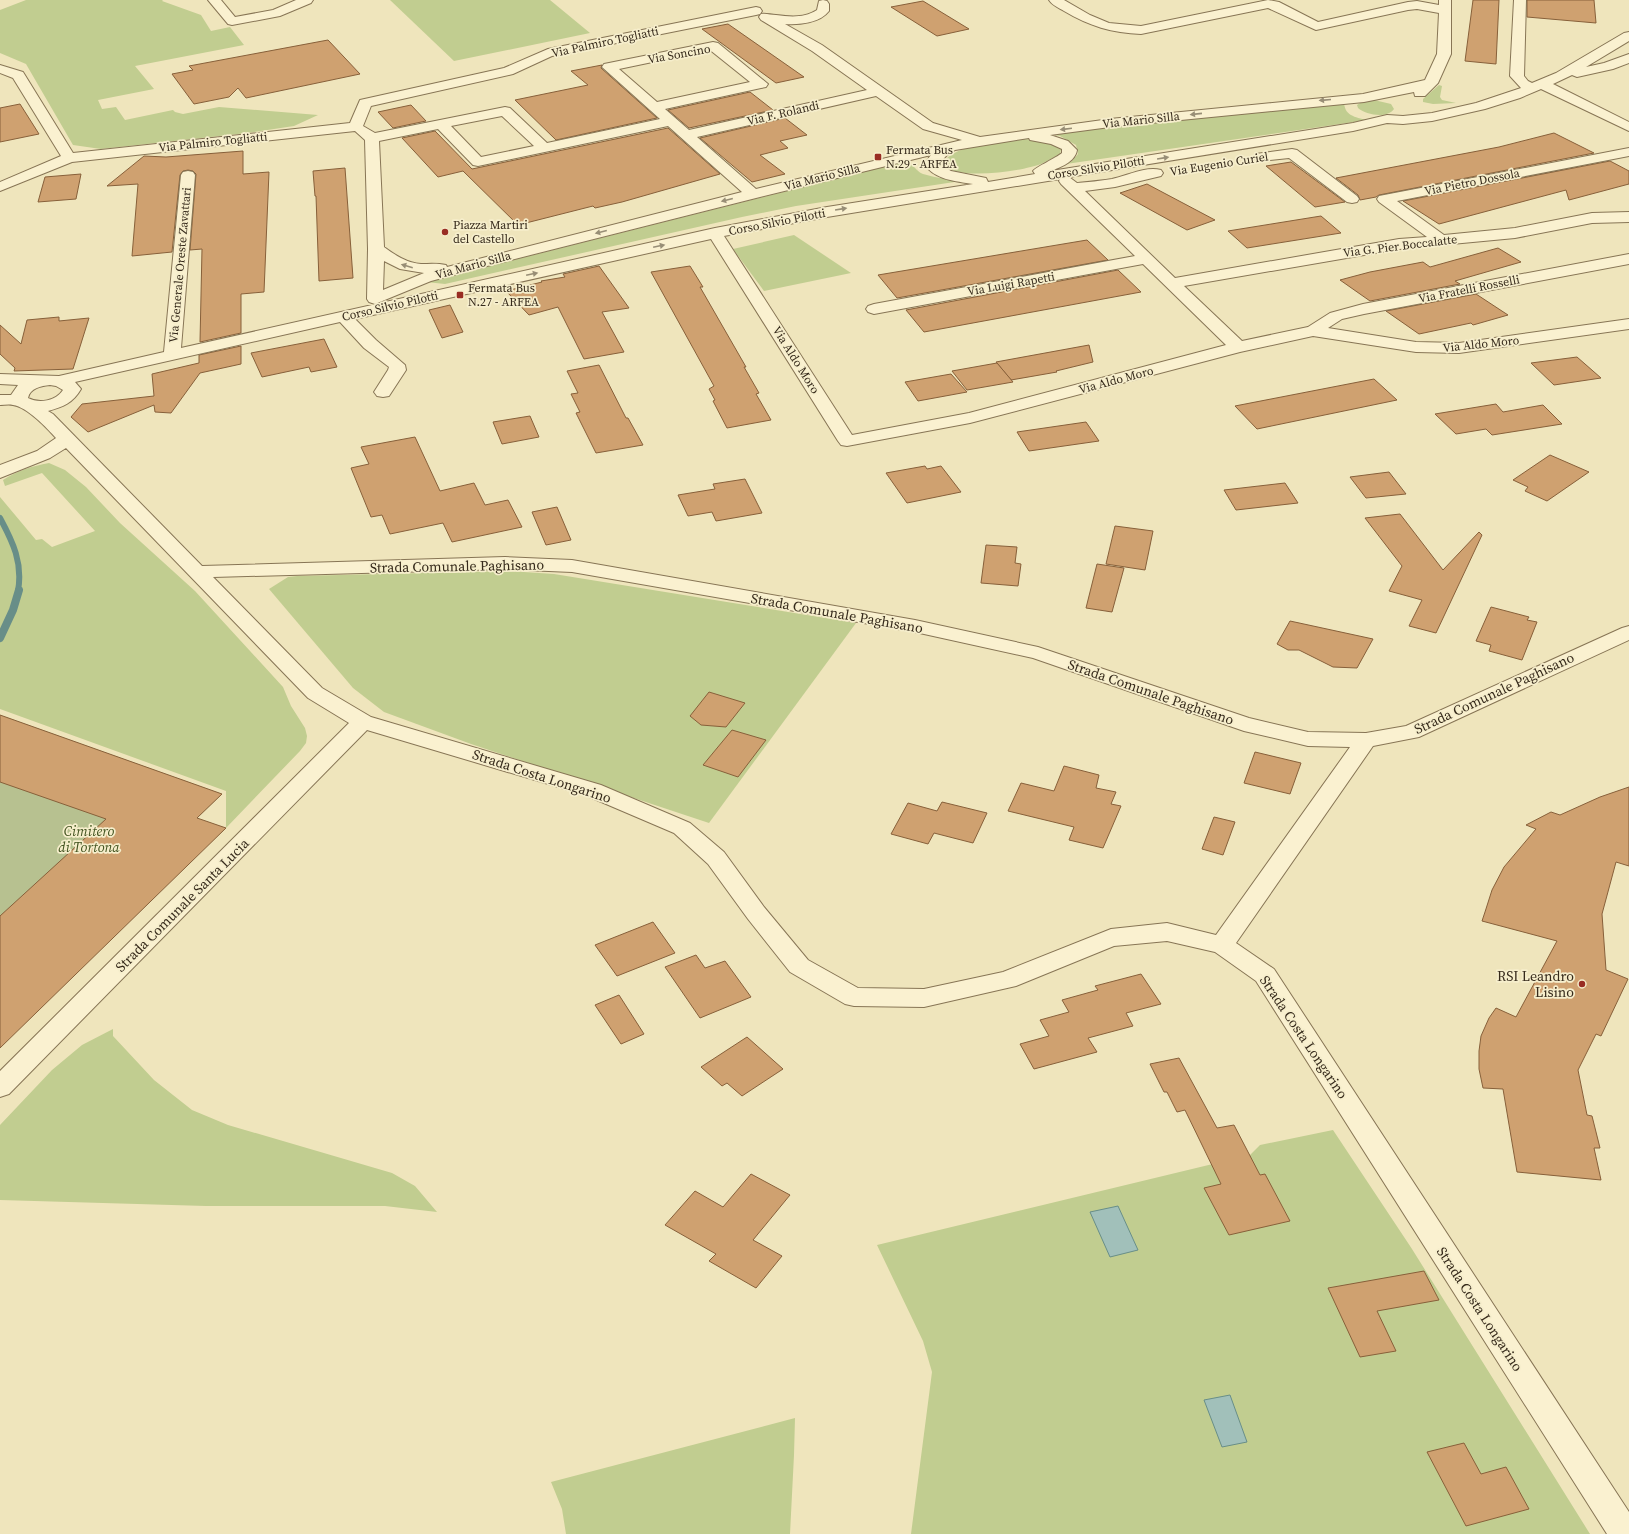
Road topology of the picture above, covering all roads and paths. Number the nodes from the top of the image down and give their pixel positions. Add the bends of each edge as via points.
1 (214, 0) edge
2 (307, 0) edge
3 (1055, 0) edge
4 (1246, 0) edge
5 (1520, 0) edge
6 (736, 3) dead end
7 (822, 5) edge
8 (1445, 5) edge
9 (1258, 6) junction
10 (762, 9) edge
11 (1629, 36) edge
12 (818, 38) junction
13 (1602, 51) junction
14 (1623, 61) edge
15 (0, 69) edge
16 (1561, 76) junction
17 (1431, 83) junction
18 (1538, 86) junction
19 (879, 91) junction
20 (1364, 98) junction
21 (1404, 104) junction
22 (1480, 106) junction
23 (654, 107) junction
24 (1387, 119) junction
25 (670, 121) junction
26 (441, 124) junction
27 (928, 126) junction
28 (356, 127) junction
29 (1629, 127) edge
30 (686, 135) junction
31 (1019, 135) junction
32 (372, 138) junction
33 (983, 140) junction
34 (952, 146) junction
35 (544, 148) junction
36 (927, 151) junction
37 (1629, 152) edge
38 (69, 158) junction
39 (1244, 160) dead end
40 (1059, 168) junction
41 (1173, 171) dead end
42 (188, 175) dead end
43 (997, 183) junction
44 (0, 187) edge
45 (1073, 188) junction
46 (753, 194) junction
47 (1352, 199) dead end
48 (1629, 217) edge
49 (715, 234) junction
50 (1441, 240) junction
51 (376, 249) junction
52 (1147, 259) junction
53 (1629, 259) edge
54 (473, 265) junction
55 (376, 272) junction
56 (1171, 282) junction
57 (405, 287) junction
58 (438, 295) junction
59 (375, 299) junction
60 (874, 309) dead end
61 (343, 316) junction
62 (1629, 324) edge
63 (1313, 331) junction
64 (1238, 347) junction
65 (172, 356) junction
66 (0, 379) edge
67 (0, 382) edge
68 (66, 390) junction
69 (26, 392) junction
70 (383, 392) dead end
71 (0, 393) edge
72 (0, 400) edge
73 (66, 438) junction
74 (0, 473) edge
75 (197, 572) junction
76 (1629, 632) edge
77 (363, 722) junction
78 (1366, 740) junction
79 (1222, 945) junction
80 (0, 1087) edge
81 (1625, 1534) edge

1 - 2 street via 232,21 276,13
3 - 9 street via 1097,24 1128,30 1141,30
4 - 9 street
5 - 18 street via 1517,76 1523,84
6 - 10 street
7 - 10 street via 803,20 783,20
7 - 12 street
8 - 9 street via 1408,6 1316,26 1275,5
8 - 17 street via 1444,54
10 - 12 street
10 - 28 street, Via Palmiro Togliatti via 548,53 508,71 365,103
11 - 13 street, Corso Silvio Pilotti
12 - 19 street
13 - 14 street, Corso Silvio Pilotti via 1606,59
13 - 16 street, Corso Silvio Pilotti
14 - 16 street, Corso Silvio Pilotti
15 - 38 street via 18,75
16 - 18 street, Corso Silvio Pilotti
17 - 20 street via 1410,90
17 - 21 street via 1416,99 1418,103
18 - 22 street, Corso Silvio Pilotti
18 - 29 street
19 - 27 street
19 - 30 street, Via F. Rolandi
20 - 21 street, Corso Silvio Pilotti
20 - 24 street, Corso Silvio Pilotti via 1350,105 1355,113
20 -> 31 street, Via Mario Silla via 1323,100
21 - 22 street, Corso Silvio Pilotti via 1443,108
21 - 24 street, Corso Silvio Pilotti via 1398,116
22 - 24 street, Corso Silvio Pilotti via 1432,116 1403,120
23 - 23 street, Via Soncino via 730,90 761,84 713,46 609,67
23 - 25 street, Via Soncino
40 -> 24 street, Corso Silvio Pilotti via 1353,127
25 - 30 street, Via Soncino
25 - 35 street
26 - 32 street
26 - 35 street via 505,111
26 - 35 street via 478,162
27 - 33 street
27 - 36 street
28 - 32 street
28 - 38 street, Via Palmiro Togliatti
30 - 46 street, Via Soncino
31 - 33 street, Via Mario Silla
31 - 40 street via 1051,139 1067,146 1070,150 1069,155
32 - 51 street
33 - 34 street, Via Mario Silla
34 - 36 street, Via Mario Silla
34 - 43 street via 936,158 931,164 933,168 950,175
36 - 46 street, Via Mario Silla
37 - 50 street, Via Pietro Dossola via 1384,199
38 - 44 street, Via Palmiro Togliatti
39 - 47 street, Via Eugenio Curiel via 1292,153
40 - 43 street, Corso Silvio Pilotti via 1020,180
40 - 45 street
41 - 45 street, Via Eugenio Curiel
42 - 65 street, Via Generale Oreste Zavattari
49 -> 43 street, Corso Silvio Pilotti
45 - 52 street
46 -> 54 street, Via Mario Silla
48 - 50 street, Via G. Pier Boccalatte via 1592,218 1515,233
58 -> 49 street, Corso Silvio Pilotti
49 - 64 street, Via Aldo Moro via 847,441 970,418
50 - 56 street, Via G. Pier Boccalatte via 1398,244
54 -> 51 street via 412,268 395,262
51 - 55 street
52 - 56 street
52 - 60 street, Via Luigi Rapetti
53 - 63 street, Via Fratelli Rosselli via 1363,309 1336,316
54 - 57 street, Via Mario Silla via 425,278
55 - 57 street
55 - 59 street
56 - 64 street
57 - 58 street
57 - 59 street, Via Mario Silla
58 - 61 street, Corso Silvio Pilotti
59 - 61 street, Via Mario Silla
61 - 65 street, Corso Silvio Pilotti
61 - 70 street via 370,344 397,365 397,370
62 - 63 street, Via Aldo Moro via 1452,348 1416,347
63 - 64 street, Via Aldo Moro
65 - 68 street, Corso Silvio Pilotti
66 - 69 street
67 - 69 street
68 - 69 street
68 - 69 street via 52,405 39,406
68 - 73 street
69 - 71 street
69 - 72 street
69 - 73 street
73 - 74 street via 48,454 11,466
73 - 75 street
75 - 77 street, Strada Costa Longarino via 315,693
75 - 78 street, Strada Comunale Paghisano via 505,563 572,566 914,626 1038,653 1244,724 1308,738
76 - 78 street, Strada Comunale Paghisano via 1411,732
77 - 79 street, Strada Costa Longarino via 593,790 682,828 716,858 799,966 854,997 924,998 1007,980 1111,938 1167,932
77 - 80 street, Strada Comunale Santa Lucia
78 - 79 street
79 - 81 street, Strada Costa Longarino via 1265,975

